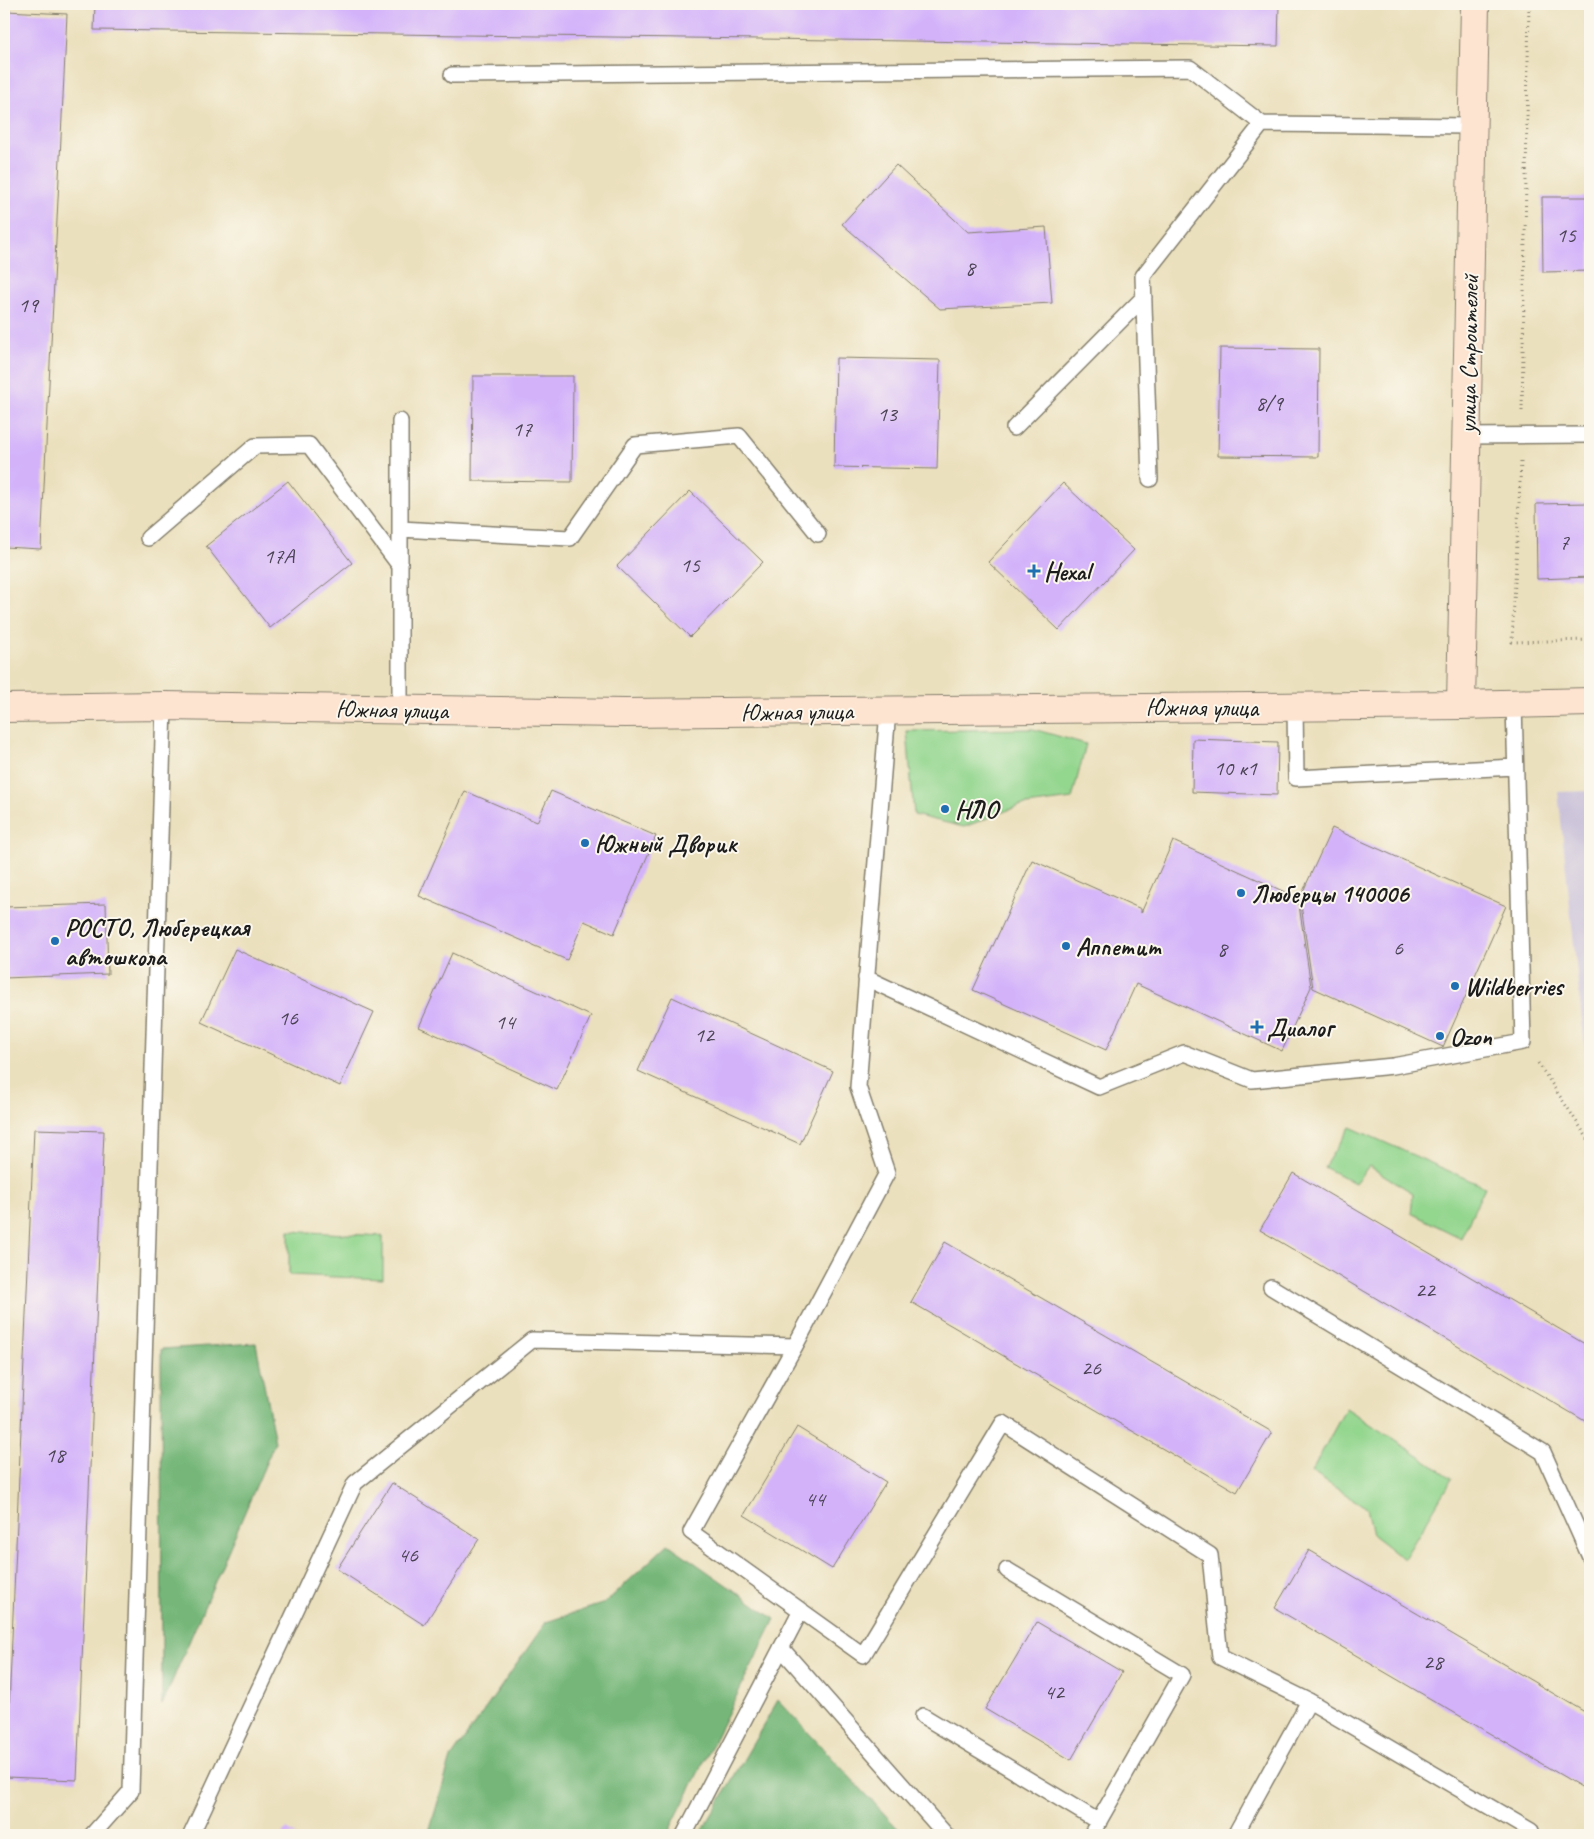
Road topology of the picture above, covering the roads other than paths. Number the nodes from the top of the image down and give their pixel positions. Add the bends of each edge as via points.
1 (1475, 4) edge
2 (452, 75) dead end
3 (1262, 124) junction
4 (1472, 126) junction
5 (1144, 297) junction
6 (400, 421) dead end
7 (1014, 428) dead end
8 (1590, 435) edge
9 (1466, 436) junction
10 (1150, 479) dead end
11 (400, 529) junction
12 (818, 534) dead end
13 (148, 538) dead end
14 (400, 566) junction
15 (1590, 702) edge
16 (1514, 704) junction
17 (1461, 705) junction
18 (164, 706) junction
19 (1295, 707) junction
20 (4, 708) edge
21 (400, 709) junction
22 (888, 710) junction
23 (1515, 767) junction
24 (866, 978) junction
25 (1271, 1287) dead end
26 (795, 1346) junction
27 (1590, 1557) edge
28 (1007, 1570) dead end
29 (800, 1610) junction
30 (781, 1648) junction
31 (1310, 1701) junction
32 (923, 1716) dead end
33 (1095, 1829) edge
34 (92, 1835) edge
35 (191, 1835) edge
36 (684, 1835) edge
37 (946, 1835) edge
38 (1235, 1835) edge
39 (1532, 1835) edge

1 - 4 street, улица Строителей
2 - 3 lane via 1190,68
3 - 4 lane
3 - 5 lane via 1143,276
4 - 9 street, улица Строителей
5 - 7 lane
5 - 10 lane
6 - 11 lane
8 - 9 lane
9 - 17 street, улица Строителей
11 - 12 lane via 570,538 635,445 739,436
11 - 14 lane
13 - 14 lane via 255,446 309,445
14 - 21 lane
15 - 16 street, Южная улица
16 - 17 street, Южная улица
16 - 23 lane
17 - 19 street, Южная улица
18 - 20 street, Южная улица
18 - 21 street, Южная улица
18 - 34 lane via 132,1791
19 - 22 street, Южная улица
19 - 23 lane via 1296,778
21 - 22 street, Южная улица via 625,713
22 - 24 lane
23 - 24 lane via 1523,1042 1393,1066 1252,1080 1184,1053 1099,1087
24 - 26 lane via 858,1087 887,1173
25 - 27 lane via 1544,1452
26 - 29 lane via 691,1532
26 - 35 lane via 532,1340 524,1346 355,1483
28 - 33 lane via 1182,1675
29 - 30 lane
29 - 31 lane via 863,1655 1003,1423 1210,1555 1220,1657
30 - 36 lane
30 - 37 lane
31 - 38 lane
31 - 39 lane
32 - 33 lane

